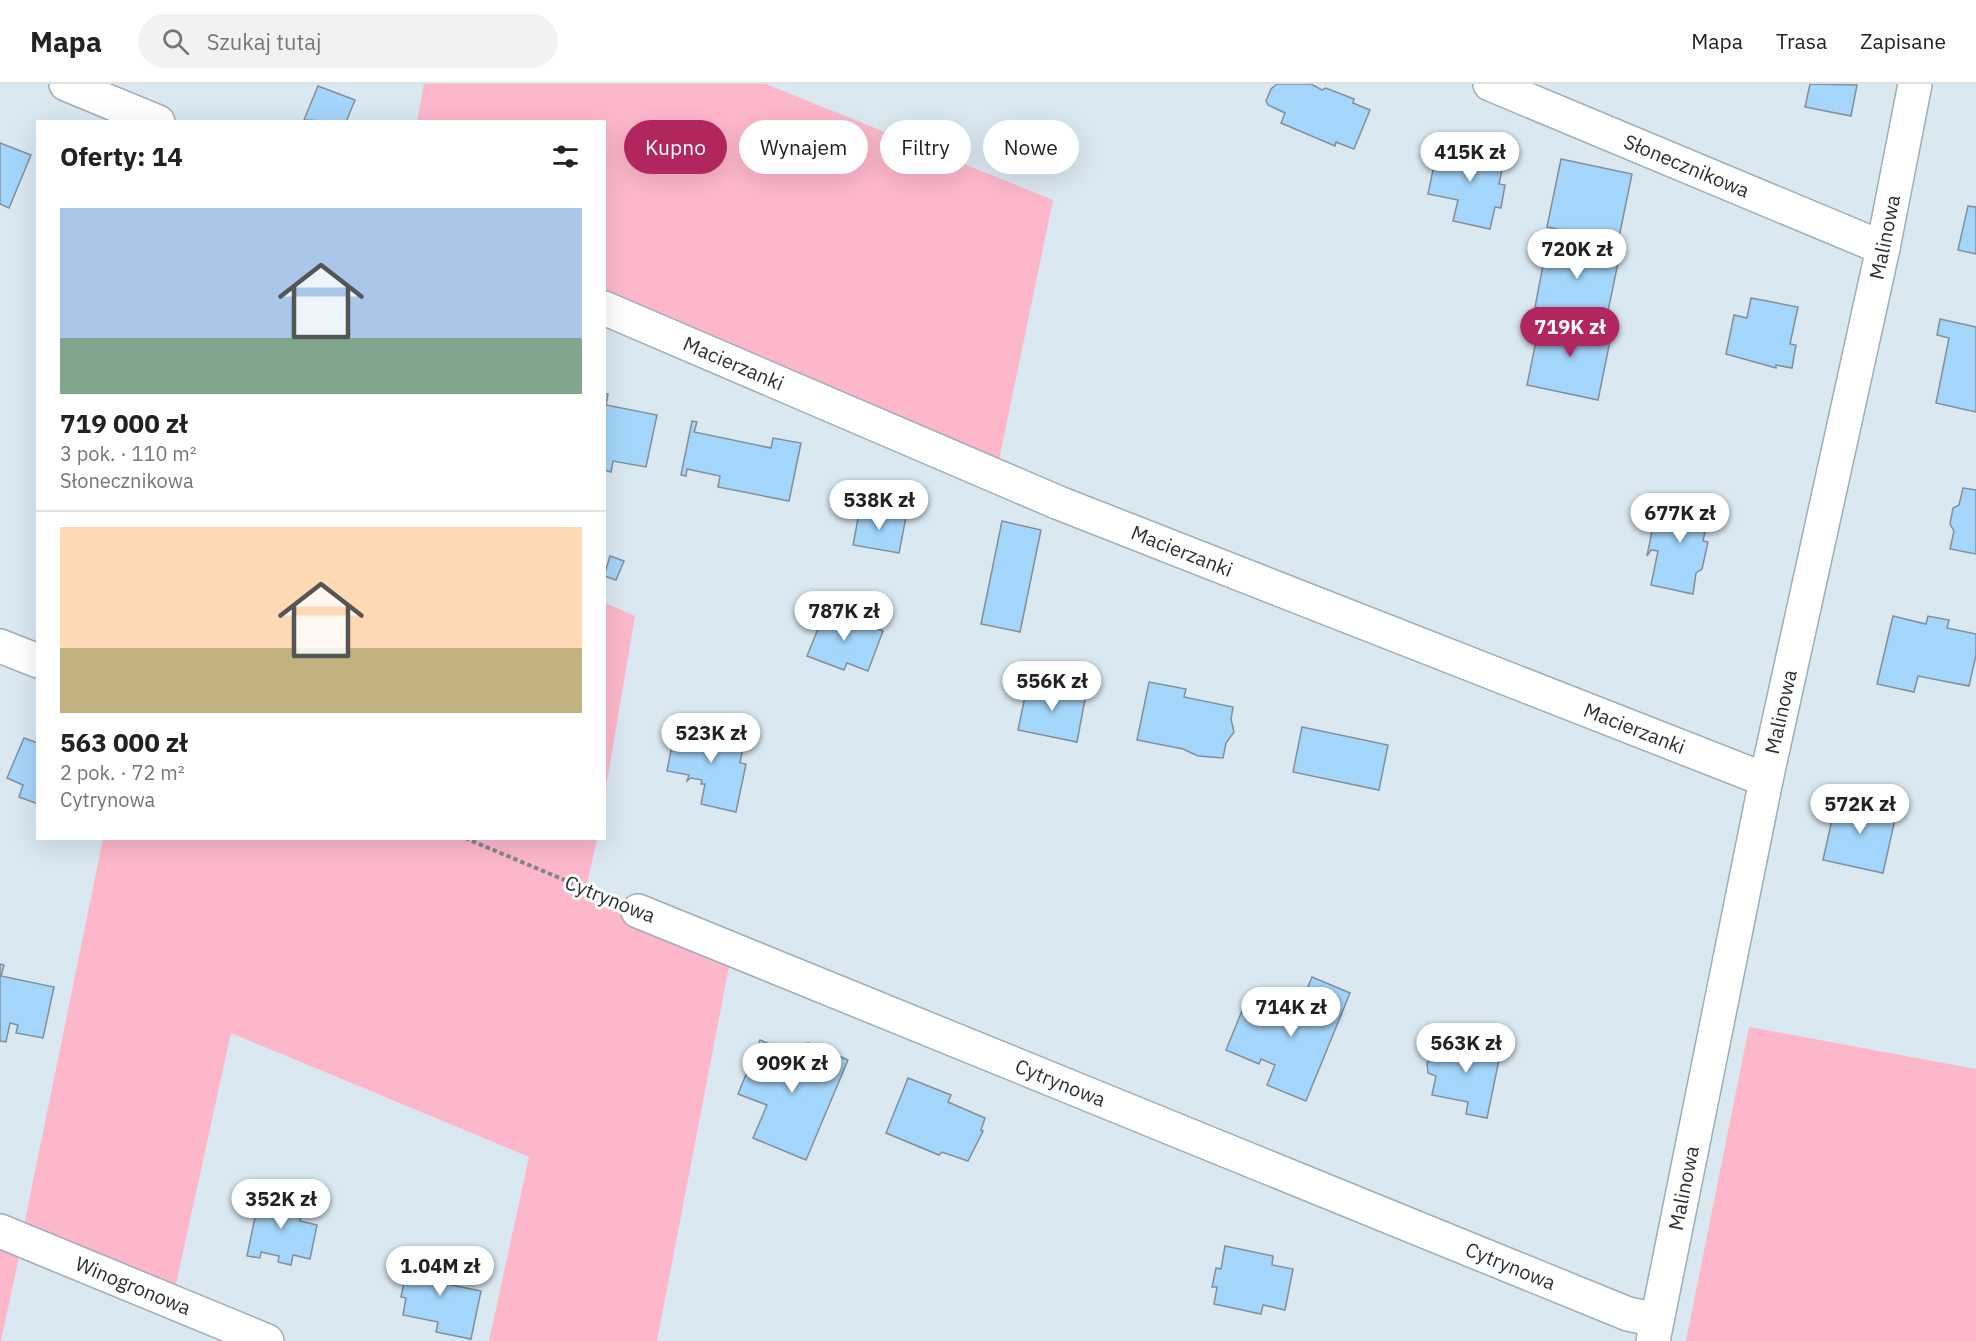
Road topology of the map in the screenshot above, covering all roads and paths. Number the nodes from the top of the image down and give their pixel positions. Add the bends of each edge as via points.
1 (66, 84) edge
2 (1490, 84) edge
3 (1915, 84) edge
4 (153, 120) edge
5 (1883, 248) junction
6 (606, 309) edge
7 (0, 646) edge
8 (36, 660) edge
9 (1766, 780) junction
10 (470, 840) edge
11 (638, 910) joint
12 (0, 1231) edge
13 (1655, 1331) edge
14 (267, 1341) edge

1 - 4 street
2 - 5 street, Słonecznikowa
3 - 5 street, Malinowa
5 - 9 street, Malinowa
6 - 9 street, Macierzanki via 1059,502
7 - 8 street
9 - 13 street, Malinowa
10 - 11 path, Cytrynowa
11 - 13 street, Cytrynowa via 1617,1309
12 - 14 street, Winogronowa

